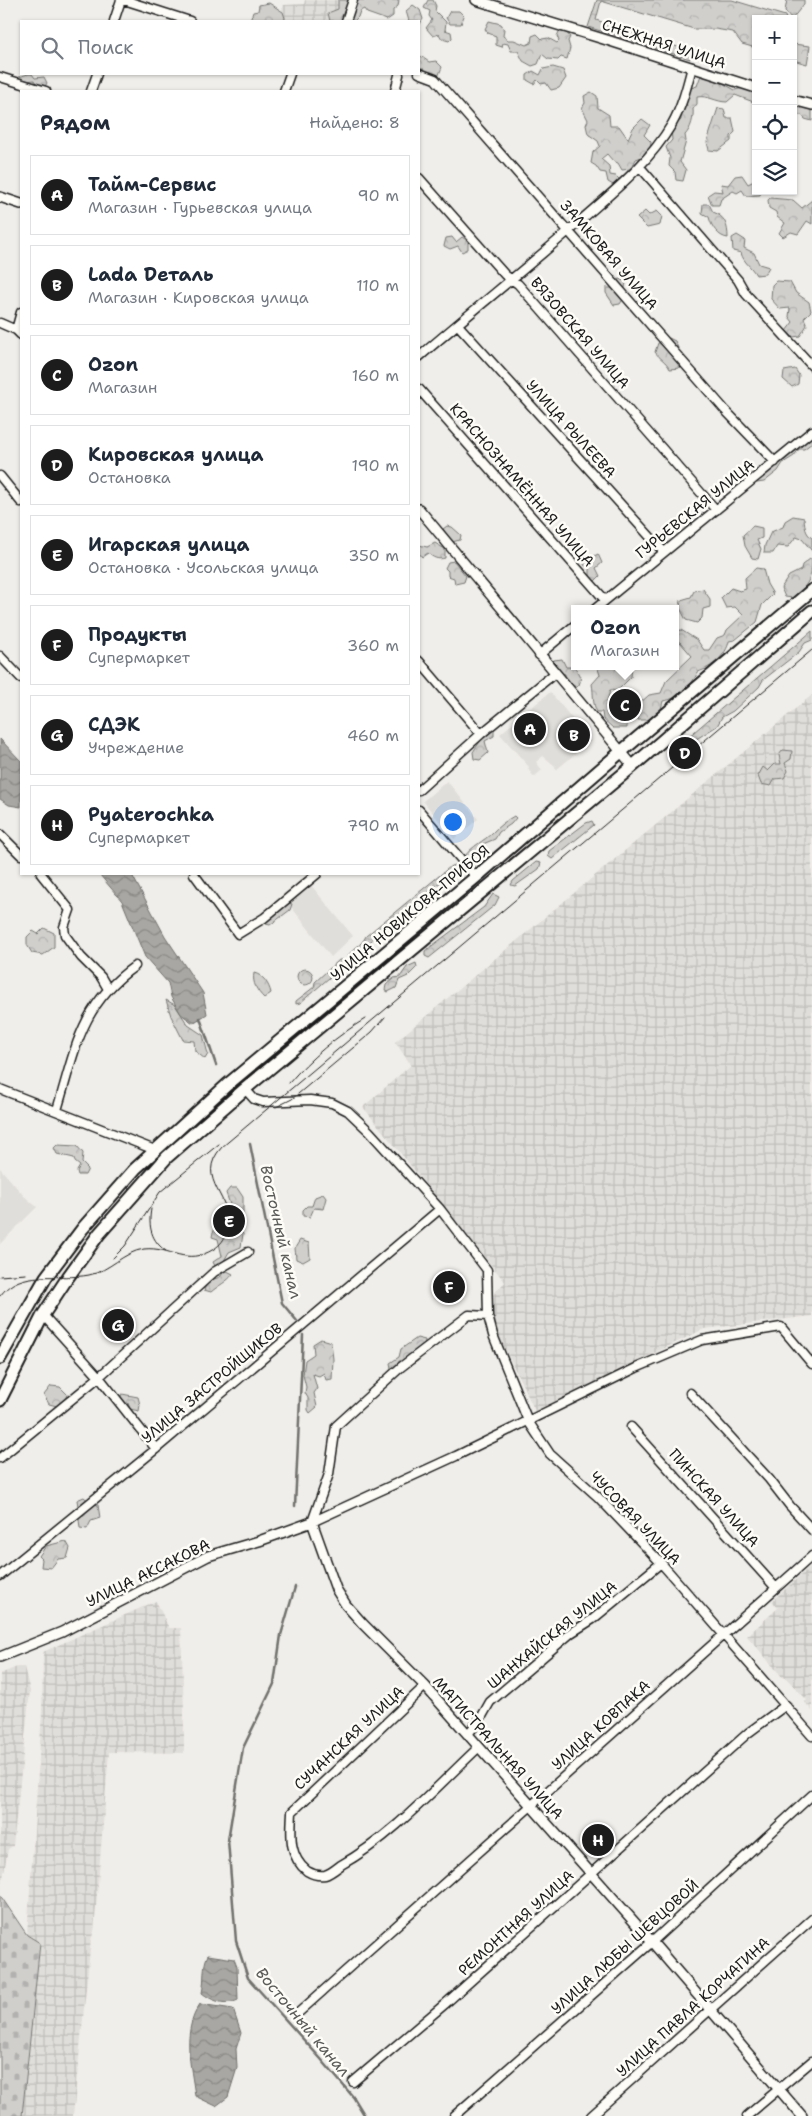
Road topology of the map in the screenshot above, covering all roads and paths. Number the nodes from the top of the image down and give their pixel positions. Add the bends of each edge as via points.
1 (122, 0) edge
2 (353, 0) edge
3 (476, 0) edge
4 (114, 20) edge
5 (187, 20) edge
6 (346, 20) edge
7 (692, 67) junction
8 (420, 73) edge
9 (97, 75) edge
10 (290, 75) edge
11 (401, 75) edge
12 (0, 77) edge
13 (752, 87) edge
14 (43, 90) edge
15 (91, 90) edge
16 (284, 90) edge
17 (395, 90) edge
18 (797, 101) edge
19 (812, 106) edge
20 (640, 167) junction
21 (420, 179) edge
22 (0, 197) edge
23 (20, 204) edge
24 (569, 231) junction
25 (512, 279) junction
26 (20, 319) edge
27 (0, 322) edge
28 (458, 324) junction
29 (18, 333) edge
30 (420, 355) edge
31 (812, 366) edge
32 (420, 390) edge
33 (812, 431) edge
34 (775, 462) junction
35 (0, 476) edge
36 (20, 501) edge
37 (420, 510) edge
38 (716, 510) junction
39 (663, 551) junction
40 (812, 590) edge
41 (605, 600) junction
42 (599, 605) edge
43 (812, 611) edge
44 (571, 628) edge
45 (539, 655) junction
46 (0, 656) edge
47 (420, 662) edge
48 (555, 674) junction
49 (20, 677) edge
50 (481, 734) junction
51 (622, 751) junction
52 (633, 766) junction
53 (420, 789) edge
54 (420, 811) edge
55 (0, 834) edge
56 (20, 854) edge
57 (42, 875) edge
58 (195, 875) edge
59 (316, 875) edge
60 (476, 877) junction
61 (135, 966) dead end
62 (108, 989) junction
63 (0, 1089) edge
64 (245, 1089) junction
65 (57, 1110) junction
66 (155, 1150) junction
67 (440, 1209) junction
68 (248, 1252) dead end
69 (43, 1315) junction
70 (488, 1316) junction
71 (0, 1358) edge
72 (812, 1364) edge
73 (99, 1377) junction
74 (690, 1393) dead end
75 (0, 1400) edge
76 (528, 1420) junction
77 (631, 1427) dead end
78 (156, 1448) junction
79 (0, 1458) edge
80 (312, 1522) junction
81 (812, 1530) edge
82 (812, 1556) edge
83 (661, 1564) junction
84 (0, 1576) edge
85 (776, 1588) junction
86 (724, 1634) junction
87 (0, 1657) edge
88 (425, 1686) junction
89 (786, 1705) junction
90 (468, 1734) junction
91 (812, 1736) edge
92 (479, 1747) junction
93 (812, 1796) edge
94 (531, 1805) junction
95 (592, 1874) junction
96 (812, 1919) edge
97 (652, 1942) junction
98 (711, 2009) junction
99 (297, 2014) dead end
100 (812, 2061) edge
101 (353, 2082) dead end
102 (780, 2089) junction
103 (454, 2116) edge
104 (591, 2116) edge
105 (747, 2116) edge
106 (802, 2116) edge

1 - 4 street
1 - 5 street
2 - 6 street
3 - 7 street, СНЕЖНАЯ УЛИЦА
7 - 13 street, СНЕЖНАЯ УЛИЦА
7 - 20 street via 673,123
8 - 24 street, ЗАМКОВАЯ УЛИЦА via 434,79
9 - 15 street
10 - 16 street
11 - 17 street
12 - 14 street
18 - 19 street
20 - 24 street
20 - 31 street via 738,280 746,294
21 - 25 street, ВЯЗОВСКАЯ УЛИЦА via 505,276
22 - 23 street
24 - 25 street
24 - 34 street, ЗАМКОВАЯ УЛИЦА via 725,410
25 - 28 street
25 - 38 street, ВЯЗОВСКАЯ УЛИЦА
26 - 29 street
27 - 29 street
28 - 30 street
28 - 39 street, УЛИЦА РЫЛЕЕВА
32 - 41 street, КРАСНОЗНАМЁННАЯ УЛИЦА
33 - 34 street, ГУРЬЕВСКАЯ УЛИЦА
34 - 38 street, ГУРЬЕВСКАЯ УЛИЦА
35 - 36 street
37 - 45 street
38 - 39 street, ГУРЬЕВСКАЯ УЛИЦА
39 - 41 street, ГУРЬЕВСКАЯ УЛИЦА
40 - 51 main road, УЛИЦА НОВИКОВА-ПРИБОЯ
41 - 42 street, ГУРЬЕВСКАЯ УЛИЦА
43 - 52 main road, УЛИЦА НОВИКОВА-ПРИБОЯ
44 - 45 street
45 - 48 street
46 - 49 street
47 - 50 street
48 - 50 street
48 - 51 street
50 - 53 street
51 - 52 street
51 - 60 main road, УЛИЦА НОВИКОВА-ПРИБОЯ
52 - 64 main road, УЛИЦА НОВИКОВА-ПРИБОЯ
54 - 60 street
55 - 56 street
57 - 62 street via 70,910 64,927 65,935
58 - 59 street via 238,934 264,918
60 - 66 main road, УЛИЦА НОВИКОВА-ПРИБОЯ via 226,1085
61 - 62 street
62 - 65 street via 94,1007 74,1048
63 - 65 street
64 - 67 street, ЧУСОВАЯ УЛИЦА via 263,1102 310,1100 332,1103 348,1111
64 - 69 main road, УЛИЦА НОВИКОВА-ПРИБОЯ via 167,1157 99,1234
65 - 66 street
66 - 71 main road, УЛИЦА НОВИКОВА-ПРИБОЯ via 83,1228 46,1277
67 - 70 street, ЧУСОВАЯ УЛИЦА via 487,1270
67 - 78 street, УЛИЦА ЗАСТРОЙЩИКОВ
68 - 73 street via 214,1272
69 - 73 street
69 - 75 main road, УЛИЦА НОВИКОВА-ПРИБОЯ
70 - 76 street, ЧУСОВАЯ УЛИЦА
70 - 80 street via 469,1315 401,1367 336,1426 329,1474
72 - 76 street via 781,1327 702,1340
73 - 78 street
73 - 79 street
74 - 81 street
76 - 80 street
76 - 83 street, ЧУСОВАЯ УЛИЦА via 550,1454 598,1496
77 - 85 street, ПИНСКАЯ УЛИЦА
78 - 84 street, УЛИЦА ЗАСТРОЙЩИКОВ
80 - 87 street, УЛИЦА АКСАКОВА via 208,1556 62,1632
80 - 88 street, МАГИСТРАЛЬНАЯ УЛИЦА via 336,1589 346,1605
82 - 85 street, УЛИЦА КОВПАКА
83 - 86 street, ЧУСОВАЯ УЛИЦА
83 - 90 street, ШАНХАЙСКАЯ УЛИЦА via 490,1702
85 - 86 street, УЛИЦА КОВПАКА
86 - 89 street, ЧУСОВАЯ УЛИЦА
86 - 94 street, УЛИЦА КОВПАКА
88 - 90 street, МАГИСТРАЛЬНАЯ УЛИЦА
88 - 92 street, СУЧАНСКАЯ УЛИЦА via 292,1812 291,1838 300,1865 312,1874 325,1875 356,1857 379,1840
89 - 91 street, ЧУСОВАЯ УЛИЦА
89 - 95 street, РЕМОНТНАЯ УЛИЦА via 748,1733
90 - 92 street, МАГИСТРАЛЬНАЯ УЛИЦА
92 - 94 street, МАГИСТРАЛЬНАЯ УЛИЦА
93 - 97 street, УЛИЦА ЛЮБЫ ШЕВЦОВОЙ
94 - 95 street, МАГИСТРАЛЬНАЯ УЛИЦА
94 - 99 street, УЛИЦА КОВПАКА
95 - 97 street, МАГИСТРАЛЬНАЯ УЛИЦА
95 - 101 street, РЕМОНТНАЯ УЛИЦА
96 - 98 street, УЛИЦА ПАВЛА КОРЧАГИНА
97 - 98 street, МАГИСТРАЛЬНАЯ УЛИЦА
97 - 103 street, УЛИЦА ЛЮБЫ ШЕВЦОВОЙ
98 - 102 street, МАГИСТРАЛЬНАЯ УЛИЦА
98 - 104 street, УЛИЦА ПАВЛА КОРЧАГИНА
100 - 102 street
102 - 105 street
102 - 106 street, МАГИСТРАЛЬНАЯ УЛИЦА

